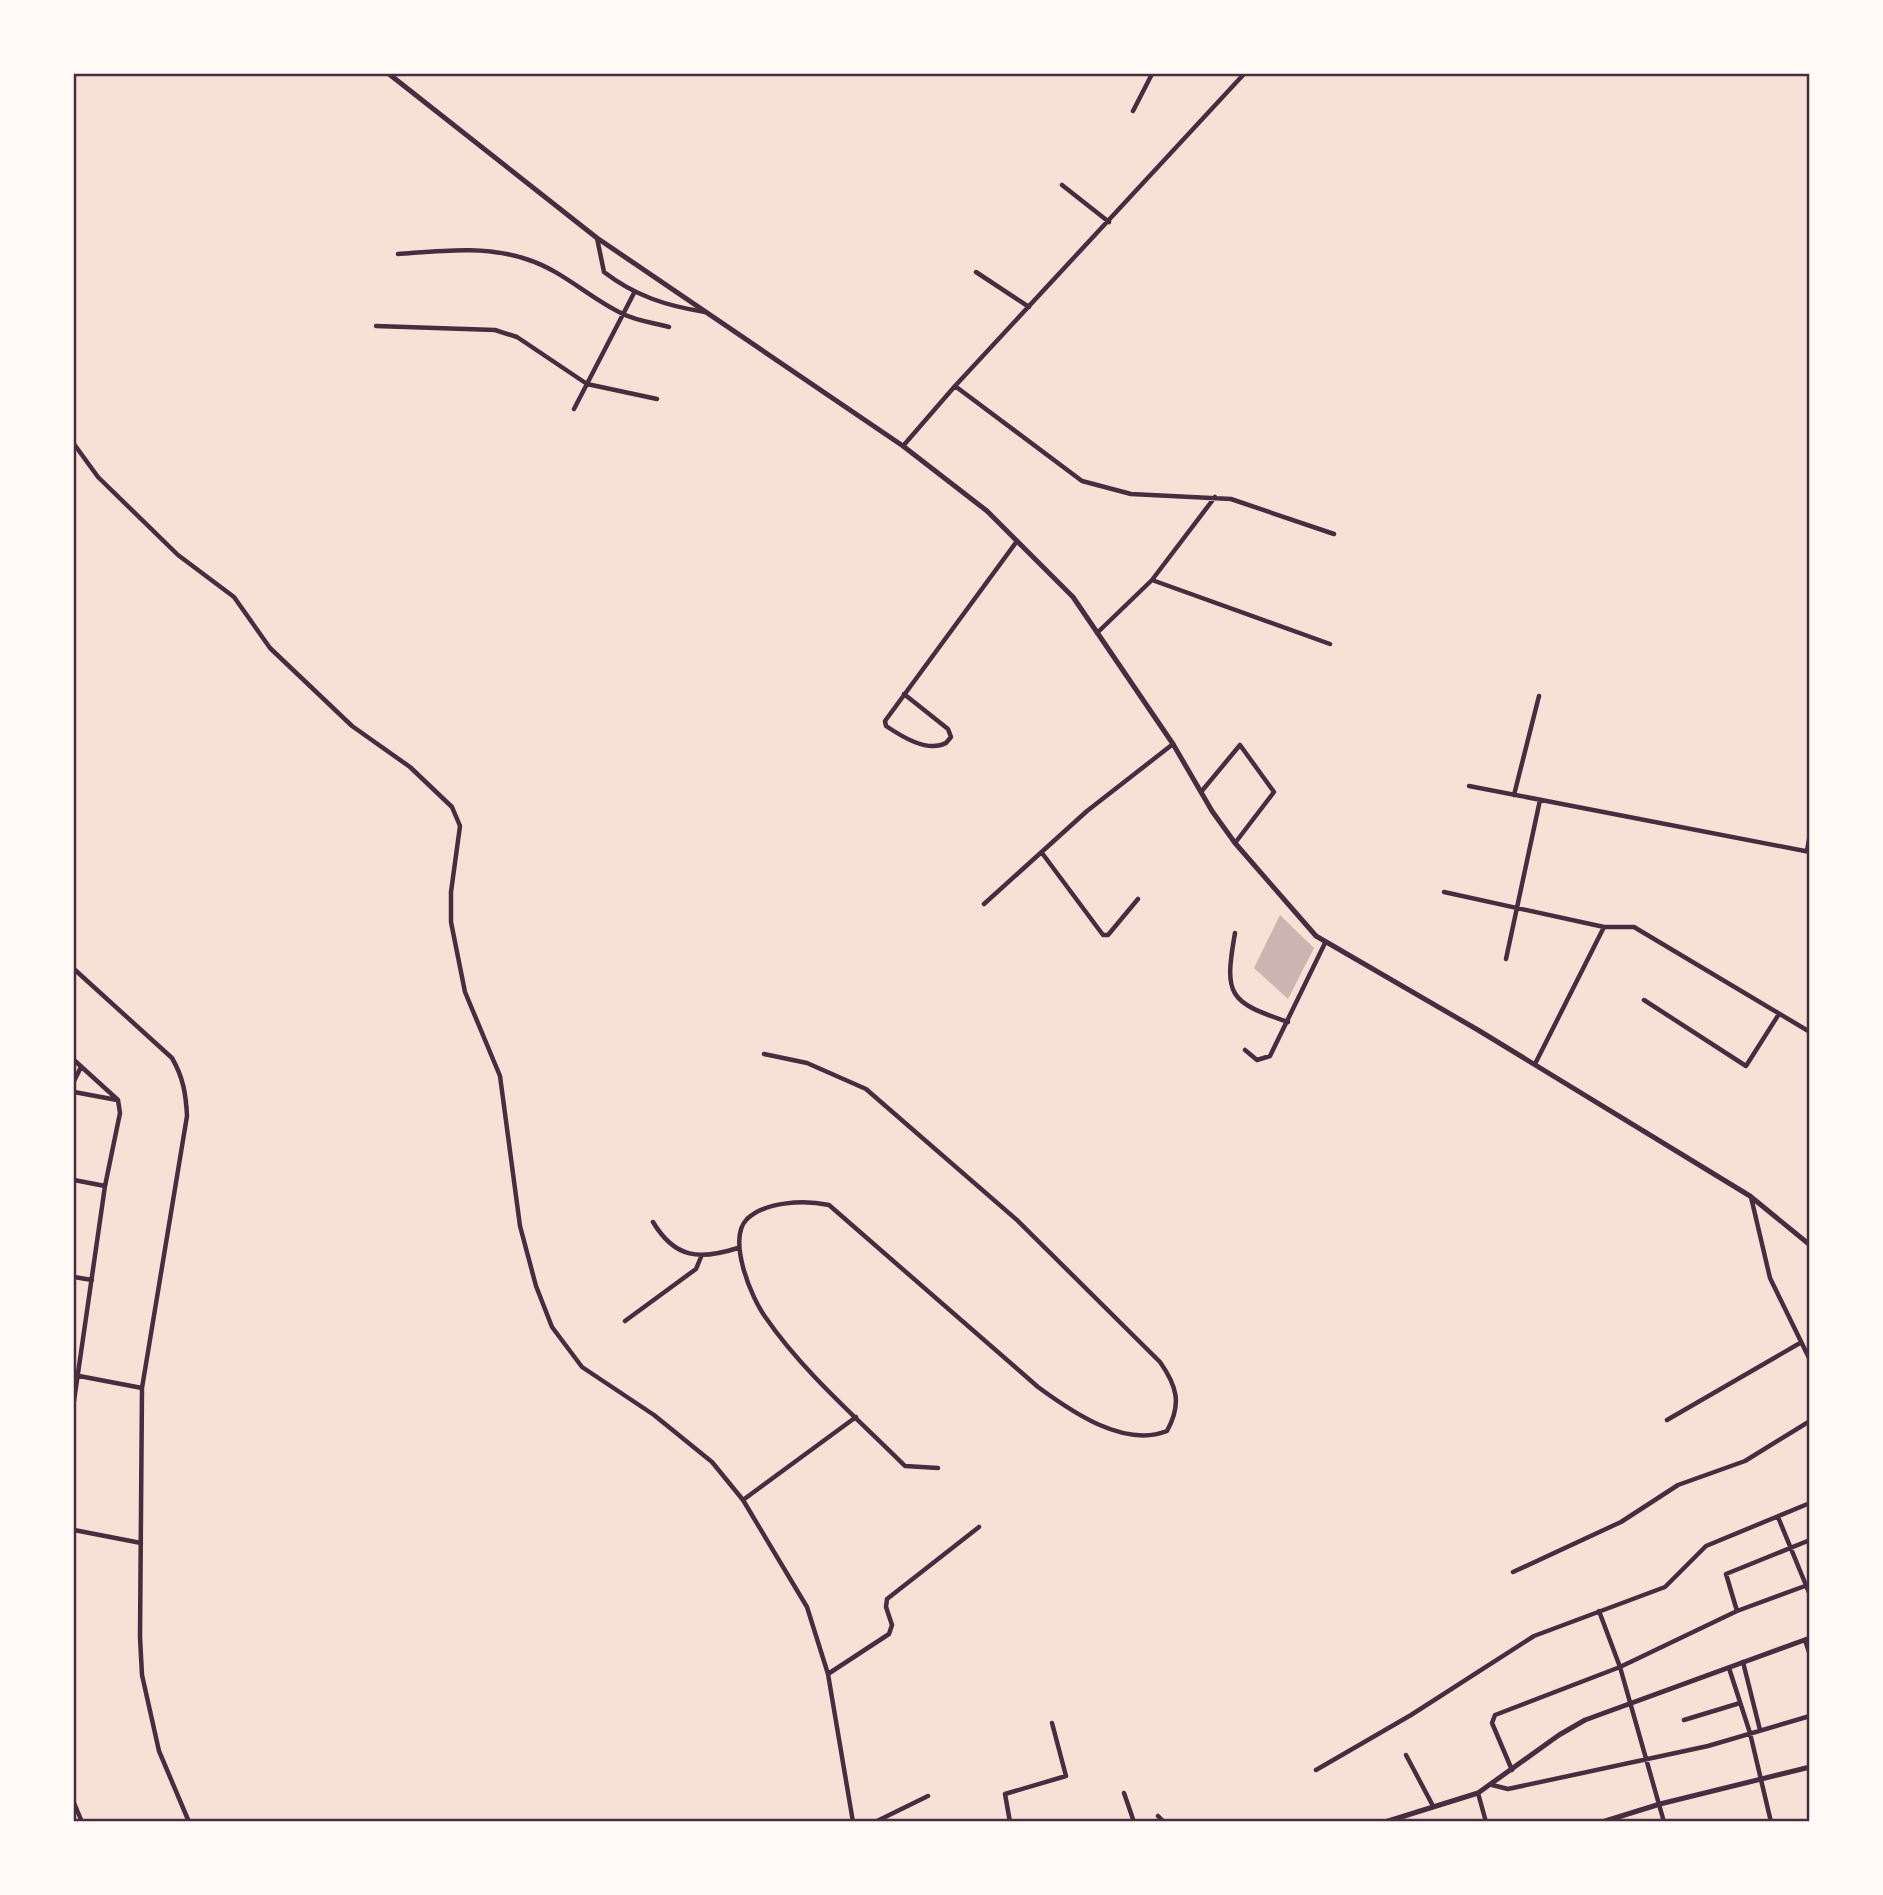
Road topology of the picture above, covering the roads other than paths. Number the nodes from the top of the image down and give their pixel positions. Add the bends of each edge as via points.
1 (389, 74) edge
2 (1152, 74) edge
3 (1244, 74) edge
4 (1133, 111) dead end
5 (1062, 186) dead end
6 (1109, 222) junction
7 (597, 239) junction
8 (398, 254) dead end
9 (976, 272) dead end
10 (634, 293) junction
11 (1029, 307) junction
12 (709, 312) junction
13 (624, 314) junction
14 (376, 326) dead end
15 (669, 327) dead end
16 (587, 384) junction
17 (955, 386) junction
18 (657, 399) dead end
19 (574, 409) dead end
20 (74, 444) edge
21 (903, 446) junction
22 (1216, 497) junction
23 (1334, 534) dead end
24 (1017, 541) junction
25 (1152, 580) junction
26 (1097, 633) junction
27 (1330, 644) dead end
28 (904, 694) junction
29 (1539, 696) dead end
30 (1172, 744) junction
31 (1469, 786) dead end
32 (1201, 792) junction
33 (1514, 795) junction
34 (1540, 800) junction
35 (1810, 834) edge
36 (1235, 843) junction
37 (1808, 852) edge
38 (1042, 853) junction
39 (1444, 892) dead end
40 (1138, 899) dead end
41 (984, 904) dead end
42 (1517, 907) junction
43 (1604, 927) junction
44 (1236, 933) dead end
45 (1325, 943) junction
46 (1506, 959) dead end
47 (74, 969) edge
48 (1644, 1000) dead end
49 (1779, 1014) junction
50 (1288, 1022) junction
51 (1810, 1032) edge
52 (1245, 1050) dead end
53 (764, 1054) dead end
54 (74, 1060) edge
55 (1535, 1064) junction
56 (81, 1067) junction
57 (74, 1081) edge
58 (74, 1092) edge
59 (118, 1100) junction
60 (74, 1180) edge
61 (105, 1186) junction
62 (1750, 1196) junction
63 (653, 1222) dead end
64 (1810, 1245) edge
65 (738, 1248) junction
66 (701, 1257) junction
67 (74, 1277) edge
68 (92, 1280) junction
69 (625, 1321) dead end
70 (1800, 1343) junction
71 (1810, 1360) edge
72 (76, 1375) edge
73 (142, 1388) junction
74 (74, 1401) edge
75 (856, 1417) junction
76 (1667, 1420) dead end
77 (1810, 1421) edge
78 (937, 1468) dead end
79 (743, 1500) junction
80 (1810, 1503) edge
81 (1777, 1517) junction
82 (979, 1527) dead end
83 (74, 1530) edge
84 (1810, 1541) edge
85 (141, 1543) junction
86 (1789, 1548) junction
87 (1513, 1572) dead end
88 (1805, 1586) junction
89 (1810, 1595) edge
90 (1598, 1611) junction
91 (1737, 1611) junction
92 (1807, 1639) edge
93 (1810, 1655) edge
94 (1743, 1662) junction
95 (1620, 1667) junction
96 (1729, 1668) junction
97 (828, 1674) junction
98 (1631, 1701) junction
99 (1740, 1703) junction
100 (1810, 1716) edge
101 (1684, 1720) dead end
102 (1052, 1723) dead end
103 (1760, 1730) junction
104 (1750, 1733) junction
105 (1406, 1755) dead end
106 (1649, 1759) junction
107 (1810, 1767) edge
108 (1316, 1770) dead end
109 (1512, 1770) junction
110 (1760, 1778) junction
111 (1492, 1785) junction
112 (1124, 1793) dead end
113 (1478, 1793) junction
114 (929, 1796) dead end
115 (74, 1803) edge
116 (1660, 1804) junction
117 (1433, 1806) junction
118 (1158, 1816) dead end
119 (82, 1822) edge
120 (189, 1822) edge
121 (853, 1822) edge
122 (875, 1822) edge
123 (1010, 1822) edge
124 (1134, 1822) edge
125 (1164, 1822) edge
126 (1385, 1822) edge
127 (1486, 1822) edge
128 (1602, 1822) edge
129 (1664, 1822) edge
130 (1771, 1822) edge

1 - 7 street
2 - 4 street
3 - 6 street
5 - 6 street
6 - 11 street
7 - 10 street via 604,272
7 - 12 street
8 - 13 street via 461,250 527,259
9 - 11 street
10 - 12 street
10 - 13 street
11 - 17 street
12 - 21 street
13 - 15 street
13 - 16 street
14 - 16 street via 495,331 517,337
16 - 18 street
16 - 19 street
17 - 21 street
17 - 22 street via 1082,481 1131,494
20 - 79 street via 98,477 178,555 234,597 271,648 352,726 410,767 452,807 459,836 450,903 465,992 500,1076 520,1226 552,1327 582,1367 654,1415 712,1462
21 - 24 street via 987,511
22 - 23 street via 1259,506
22 - 25 street
24 - 26 street via 1073,597
24 - 28 street
25 - 26 street
25 - 27 street
26 - 30 street
28 - 28 street via 948,729 951,737 946,743 913,742 886,726
29 - 33 street
30 - 32 street
30 - 38 street
31 - 33 street
32 - 36 street
32 - 36 street via 1240,745 1274,792
33 - 34 street
34 - 37 street
34 - 42 street
35 - 37 street
36 - 45 street
38 - 40 street via 1103,935 1108,935
38 - 41 street
39 - 42 street
42 - 43 street
42 - 46 street
43 - 49 street via 1634,927
43 - 55 street
44 - 50 street via 1228,972 1238,1000
45 - 50 street
45 - 55 street
47 - 73 street via 172,1058 182,1075 186,1097 187,1116
48 - 49 street via 1746,1066
49 - 51 street
50 - 52 street via 1270,1056 1257,1060
53 - 65 street via 807,1063 866,1089 1017,1220 1160,1362 1178,1396 1174,1418 1167,1431 1138,1437 1054,1399 829,1205 797,1202 754,1212 744,1223
54 - 56 street
55 - 62 street
56 - 57 street
56 - 59 street
58 - 59 street
59 - 61 street via 120,1124
60 - 61 street
61 - 68 street
62 - 64 street
62 - 70 street via 1770,1278
63 - 66 street via 667,1241
65 - 66 street
65 - 75 street via 764,1316
66 - 69 street via 696,1269
67 - 68 street
68 - 72 street
70 - 71 street
70 - 76 street
72 - 73 street
72 - 74 street
73 - 85 street
75 - 78 street via 905,1465
75 - 79 street
77 - 87 street via 1745,1461 1678,1485 1621,1522
79 - 97 street via 812,1616
80 - 81 street
81 - 86 street
81 - 90 street via 1706,1546 1665,1587
82 - 97 street via 887,1599 892,1625 889,1634
83 - 85 street
84 - 86 street
85 - 120 street via 142,1675 159,1751
86 - 88 street
86 - 91 street via 1726,1574
88 - 89 street
88 - 91 street
90 - 95 street
90 - 108 street via 1534,1636
91 - 95 street
92 - 93 street
92 - 94 street
94 - 96 street
94 - 103 street
95 - 98 street
95 - 109 street via 1495,1715 1492,1723
96 - 98 street
96 - 99 street
97 - 121 street
98 - 106 street
98 - 109 street via 1559,1735
99 - 101 street
99 - 104 street
100 - 103 street
102 - 123 street via 1066,1776 1005,1794
103 - 104 street
104 - 106 street
104 - 110 street
105 - 117 street
106 - 111 street via 1508,1789
106 - 116 street
107 - 110 street
109 - 111 street
110 - 116 street
110 - 130 street
111 - 113 street
112 - 124 street
113 - 117 street
113 - 127 street
114 - 122 street
115 - 119 street
116 - 128 street
116 - 129 street
117 - 126 street
118 - 125 street

